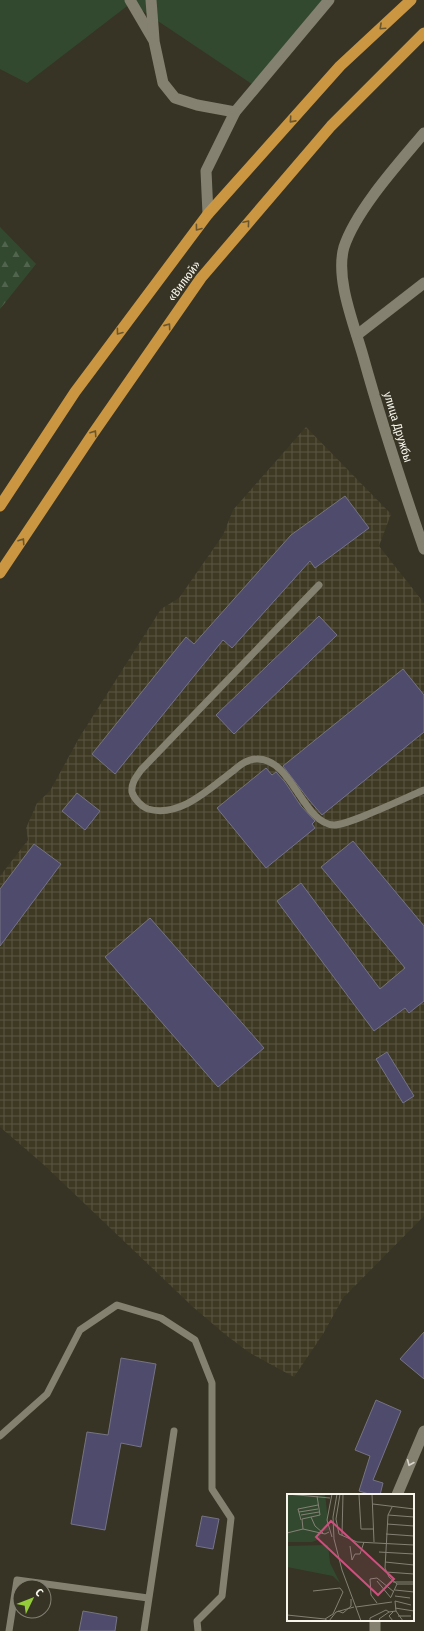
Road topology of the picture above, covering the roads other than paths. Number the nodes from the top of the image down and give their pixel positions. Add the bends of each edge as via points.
1 (130, 0) edge
2 (151, 0) edge
3 (329, 0) edge
4 (411, 0) edge
5 (424, 33) edge
6 (154, 41) junction
7 (235, 112) junction
8 (424, 133) edge
9 (208, 214) junction
10 (424, 283) edge
11 (357, 335) junction
12 (0, 506) edge
13 (424, 549) edge
14 (0, 573) edge
15 (319, 585) dead end
16 (424, 790) edge
17 (174, 1431) dead end
18 (424, 1433) edge
19 (0, 1436) edge
20 (397, 1494) edge
21 (148, 1598) junction
22 (9, 1631) edge
23 (144, 1631) edge
24 (198, 1631) edge

1 - 6 street
2 - 6 street
3 - 7 street
4 -> 9 highway, «Вилюй» via 340,66
14 -> 5 highway, «Вилюй» via 201,278 330,126
6 - 7 street via 163,83 175,98
7 - 9 street via 206,170
8 - 11 street, улица Дружбы via 358,218 344,248 341,262 342,281
9 -> 12 highway, «Вилюй» via 75,392
10 - 11 street
11 - 13 street, улица Дружбы via 384,430
15 - 16 lane via 141,770 133,780 132,792 144,808 158,812 170,810 187,805 243,763 255,759 265,760 277,766 318,819 334,825
17 - 21 lane
18 -> 20 street
19 - 24 lane via 47,1394 80,1330 117,1305 161,1318 195,1340 212,1382 212,1489 231,1518 222,1596 197,1621
21 - 22 lane via 16,1580
21 - 23 lane

